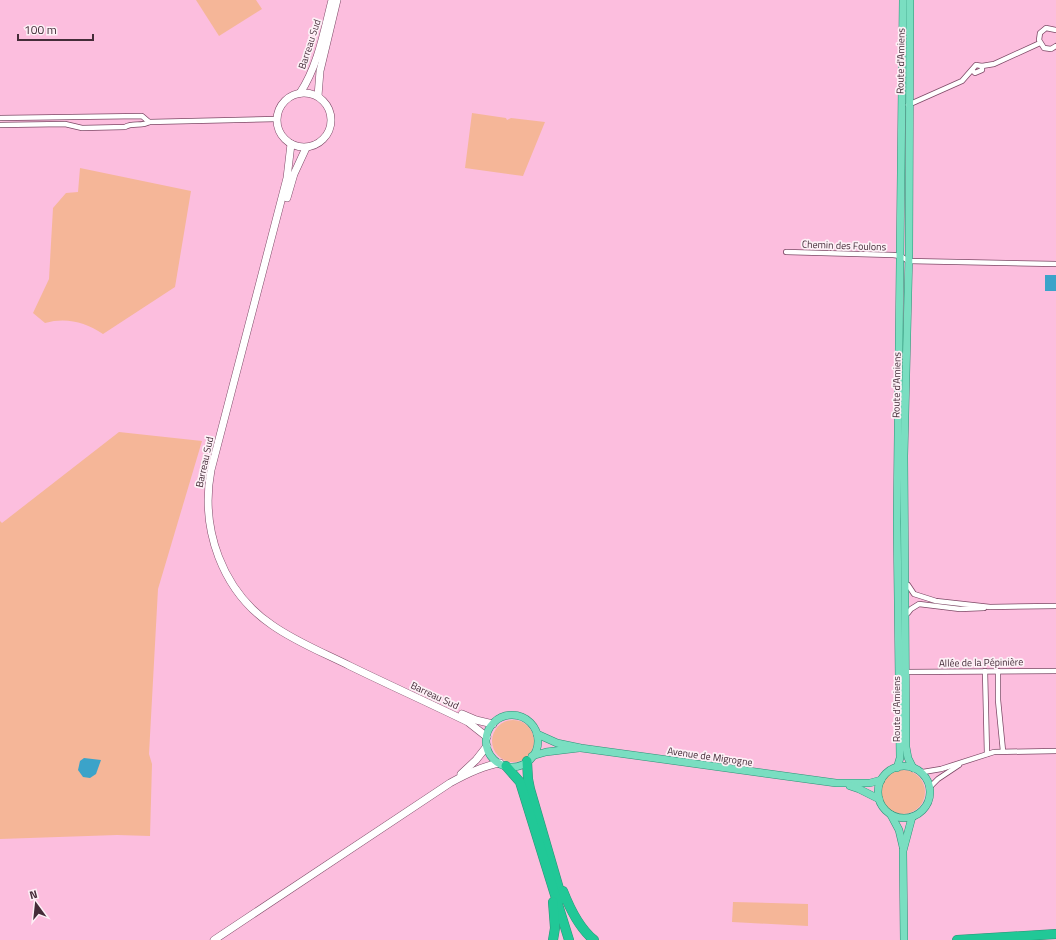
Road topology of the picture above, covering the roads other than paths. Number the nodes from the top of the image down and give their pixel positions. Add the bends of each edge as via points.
1 (332, 0) edge
2 (338, 0) edge
3 (903, 0) edge
4 (910, 0) edge
5 (1056, 30) edge
6 (1040, 43) junction
7 (1056, 46) edge
8 (982, 68) junction
9 (974, 72) junction
10 (300, 93) junction
11 (318, 96) junction
12 (905, 106) junction
13 (0, 118) edge
14 (277, 119) junction
15 (149, 122) junction
16 (0, 125) edge
17 (291, 144) junction
18 (306, 148) junction
19 (786, 252) dead end
20 (901, 256) junction
21 (908, 261) junction
22 (1056, 264) edge
23 (905, 553) junction
24 (908, 585) junction
25 (1056, 606) edge
26 (990, 607) junction
27 (908, 613) junction
28 (905, 655) junction
29 (985, 671) junction
30 (998, 671) junction
31 (1056, 671) edge
32 (906, 672) junction
33 (493, 724) junction
34 (537, 734) junction
35 (487, 737) junction
36 (487, 746) junction
37 (581, 748) junction
38 (1003, 751) junction
39 (1056, 752) edge
40 (987, 754) junction
41 (530, 759) junction
42 (969, 759) junction
43 (503, 764) junction
44 (897, 768) junction
45 (916, 770) junction
46 (881, 780) junction
47 (450, 783) junction
48 (836, 783) junction
49 (929, 788) junction
50 (879, 799) junction
51 (891, 815) junction
52 (912, 817) junction
53 (903, 852) junction
54 (553, 877) junction
55 (1056, 934) edge
56 (214, 940) edge
57 (553, 940) edge
58 (569, 940) edge
59 (573, 940) edge
60 (594, 940) edge
61 (904, 940) edge
62 (957, 940) edge

1 - 10 main road, Barreau Sud via 320,49
2 - 11 main road, Barreau Sud via 320,71
3 - 12 main road, Route d'Amiens
4 - 12 main road, Route d'Amiens
5 - 6 street via 1043,30 1039,36
6 - 7 street via 1048,49
6 - 8 street
8 - 9 street
8 - 9 street via 976,65
9 - 12 street
10 - 11 main road
10 - 14 main road via 283,104
11 - 18 main road via 329,110 330,129 325,138
12 - 20 main road, Route d'Amiens
12 - 21 main road, Route d'Amiens
13 - 15 street via 142,116
14 - 15 street
14 - 17 main road via 280,131
15 - 16 street via 129,124 125,127 82,128 65,124
17 - 18 main road
17 - 35 main road, Barreau Sud via 287,178 211,470 208,497 213,542 236,590 272,626 468,722
18 - 33 main road, Barreau Sud via 287,196 215,468 211,508 219,551 232,577 249,601 267,618 332,652 476,720
19 - 20 street, Chemin des Foulons
20 - 21 street
20 - 44 main road, Route d'Amiens via 897,522 900,758
21 - 22 street
21 - 23 main road, Route d'Amiens
23 - 24 street
23 - 28 main road, Route d'Amiens
24 - 26 street via 914,594 926,599
24 - 27 street
25 - 26 street
26 - 27 street via 977,610 919,604
27 - 28 street via 908,645
28 - 32 main road, Route d'Amiens
29 - 30 street, Allée de la Pépinière
29 - 32 street, Allée de la Pépinière
29 - 40 street
30 - 31 street, Allée de la Pépinière
30 - 38 street
32 - 45 main road, Route d'Amiens via 906,747 908,758
33 - 34 main road via 506,716 517,716 527,720
33 - 35 main road
34 - 37 main road, Avenue de Migrogne via 557,743
34 - 41 main road via 537,748
35 - 36 main road
36 - 43 main road via 492,756
36 - 47 main road via 476,760
37 - 41 main road, Avenue de Migrogne via 546,752
37 - 48 main road, Avenue de Migrogne
38 - 39 street
38 - 40 street
40 - 42 street
41 - 43 main road via 519,765
41 - 54 highway via 529,784
42 - 45 street via 930,771
42 - 49 street via 945,773
43 - 47 main road via 490,764
43 - 54 highway via 520,782
44 - 45 main road
44 - 46 main road via 888,772
45 - 49 main road via 926,778
46 - 48 main road, Avenue de Migrogne via 870,784
46 - 50 main road via 878,789
47 - 56 main road
48 - 50 main road, Avenue de Migrogne via 859,789
49 - 52 main road via 926,806
50 - 51 main road
51 - 52 main road via 901,818
51 - 53 main road via 899,830
52 - 53 main road
53 - 61 main road
54 - 57 highway
54 - 58 highway
54 - 59 highway
54 - 60 highway via 582,928
55 - 62 highway

